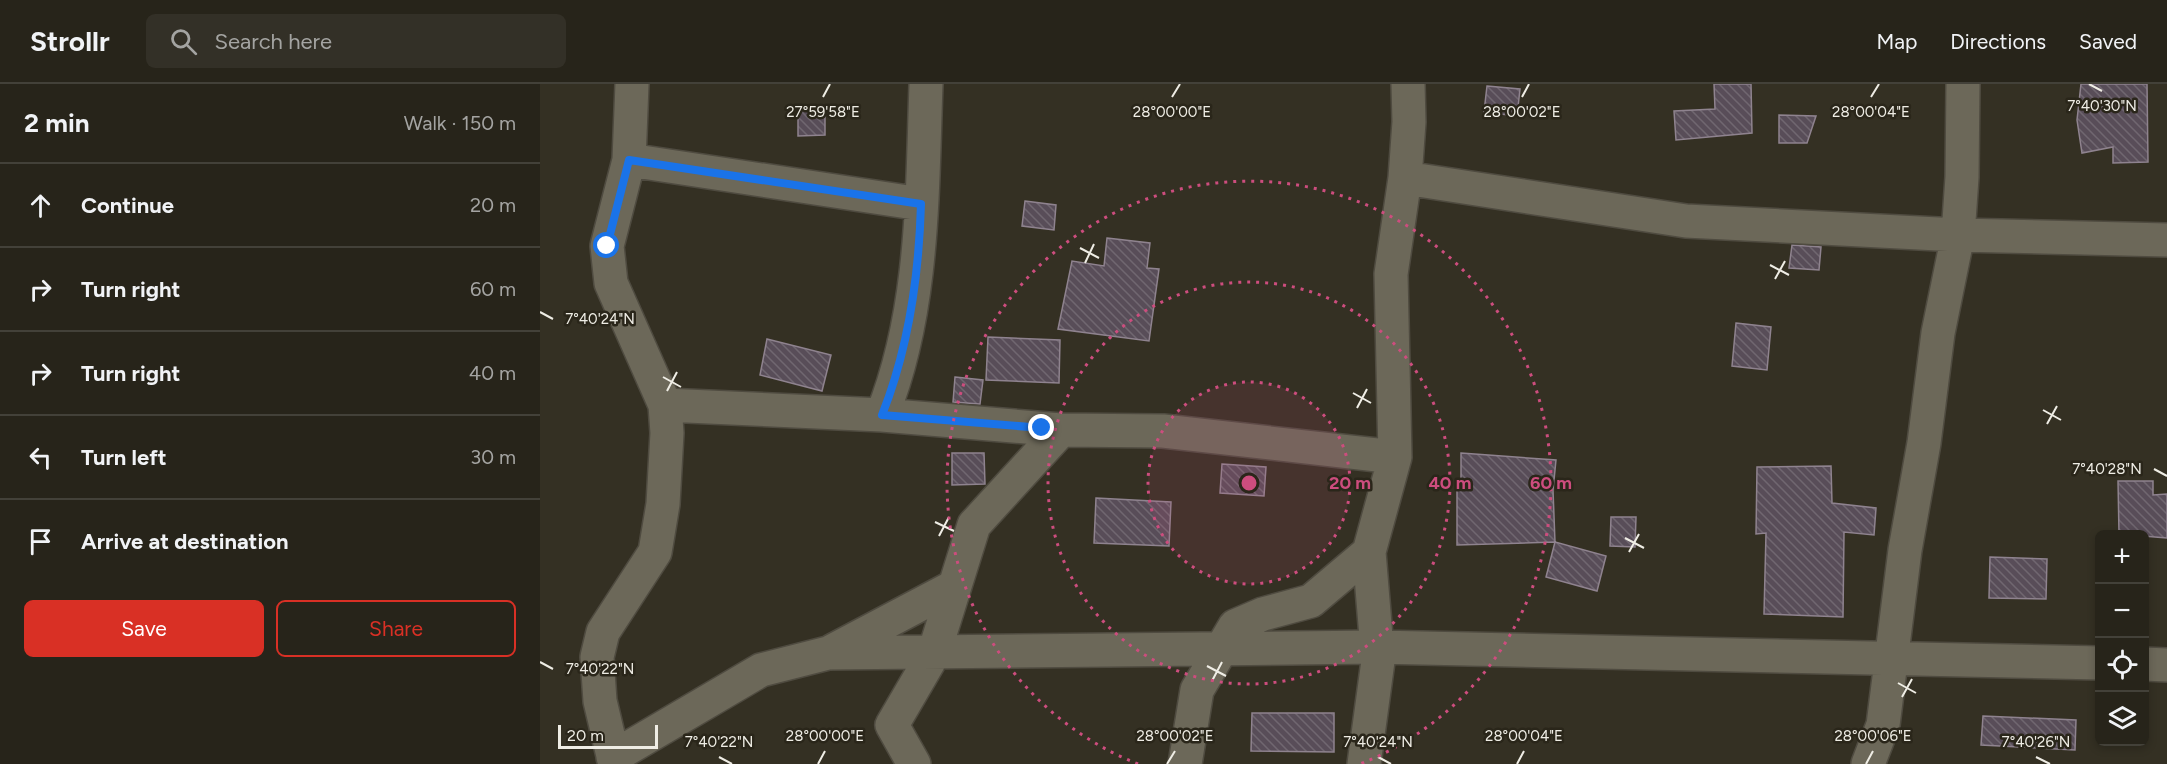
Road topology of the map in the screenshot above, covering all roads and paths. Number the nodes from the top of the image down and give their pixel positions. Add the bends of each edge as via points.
1 (632, 84) edge
2 (926, 84) edge
3 (1408, 84) edge
4 (1963, 84) edge
5 (629, 160) junction
6 (1405, 178) junction
7 (921, 204) junction
8 (1958, 235) junction
9 (2167, 240) edge
10 (665, 405) junction
11 (882, 415) junction
12 (1060, 430) junction
13 (1395, 457) junction
14 (1369, 552) junction
15 (955, 586) junction
16 (1376, 647) junction
17 (1219, 649) junction
18 (828, 653) junction
19 (934, 653) junction
20 (1891, 658) junction
21 (2095, 663) edge
22 (2149, 664) edge
23 (2167, 665) edge
24 (614, 760) edge
25 (914, 764) edge
26 (1185, 764) edge
27 (1364, 764) edge
28 (1868, 764) edge

1 - 5 street
2 - 7 street
3 - 6 street
4 - 8 street
5 - 7 street
5 - 10 street via 607,246 611,283
6 - 8 street via 1686,221
6 - 13 street via 1390,274
7 - 11 street via 920,253 895,382
8 - 9 street
8 - 20 street via 1938,333
10 - 11 street
10 - 24 street via 663,504 655,552 603,632 597,657 600,701
11 - 12 street
12 - 13 street via 1163,431
12 - 15 street via 974,525
13 - 14 street
14 - 16 street
14 - 17 street via 1311,601 1235,626
15 - 18 street
15 - 19 street
16 - 17 street
16 - 20 street
16 - 27 street via 1378,661
17 - 19 street
17 - 26 street via 1197,690
18 - 19 street
18 - 24 street via 761,670
19 - 25 street via 892,725
20 - 21 street
20 - 28 street via 1883,725
22 - 23 street

